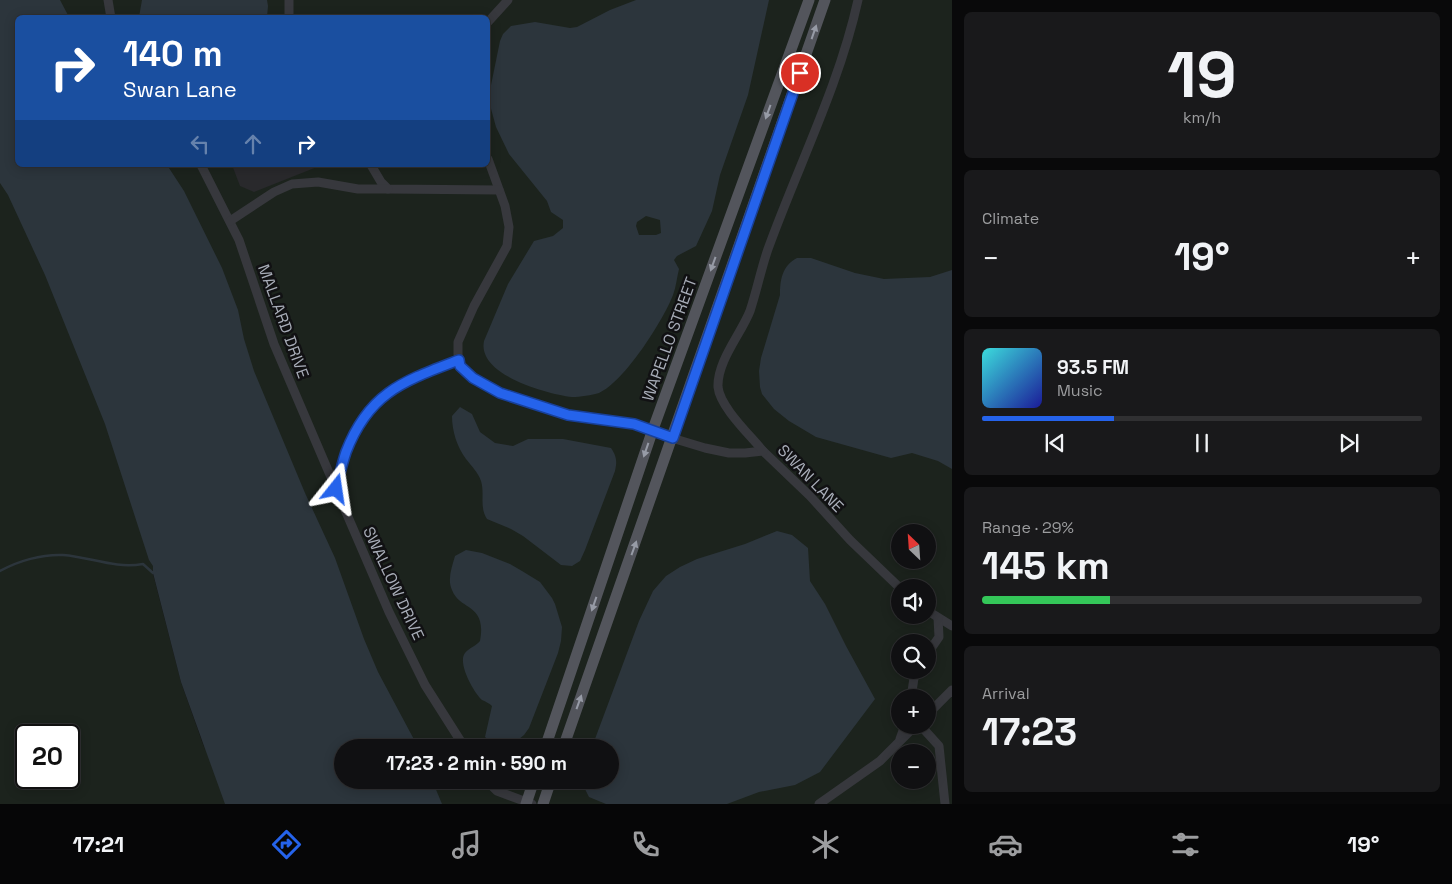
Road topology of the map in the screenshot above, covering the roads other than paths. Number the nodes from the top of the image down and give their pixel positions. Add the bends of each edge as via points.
1 (108, 0) edge
2 (289, 0) edge
3 (508, 0) edge
4 (809, 0) edge
5 (825, 0) edge
6 (858, 0) edge
7 (110, 15) edge
8 (288, 15) edge
9 (490, 20) edge
10 (490, 165) edge
11 (204, 167) edge
12 (372, 167) edge
13 (388, 189) junction
14 (499, 190) junction
15 (230, 221) junction
16 (459, 360) junction
17 (652, 432) junction
18 (673, 438) junction
19 (763, 451) junction
20 (336, 489) junction
21 (891, 579) edge
22 (938, 618) joint
23 (952, 626) edge
24 (936, 641) edge
25 (952, 690) edge
26 (936, 706) edge
27 (902, 734) edge
28 (908, 734) edge
29 (927, 734) edge
30 (459, 739) edge
31 (548, 739) edge
32 (566, 739) edge
33 (900, 742) junction
34 (495, 789) edge
35 (532, 789) edge
36 (548, 789) edge
37 (528, 803) edge
38 (543, 804) edge
39 (819, 804) edge
40 (945, 804) edge

1 - 7 lane
2 - 8 lane
3 - 9 lane
4 -> 17 main road, WAPELLO STREET
18 -> 5 main road
6 - 19 lane via 831,87 767,250 750,311 720,369 718,388 724,402
10 - 14 lane
11 - 15 lane, MALLARD DRIVE
12 - 13 lane
13 - 14 lane
13 - 15 lane via 358,189 318,182 292,184
14 - 16 lane via 509,227 507,246 458,342
15 - 20 lane, MALLARD DRIVE via 274,344
16 - 17 lane, SWAN LANE via 460,366 473,378 500,393 568,415 634,424
16 - 20 lane via 394,388 376,402 346,452
17 - 18 lane, SWAN LANE
17 -> 31 main road, WAPELLO STREET
18 - 19 lane, SWAN LANE via 729,453
32 -> 18 main road
19 - 21 lane, SWAN LANE
20 - 30 lane, SWALLOW DRIVE via 385,604 425,685
22 - 23 lane
22 - 24 lane via 939,637
25 - 26 lane
27 - 33 lane
28 - 33 lane
29 - 40 lane via 939,746
33 - 39 lane via 880,761
34 - 37 lane
35 - 37 main road
36 - 38 main road

